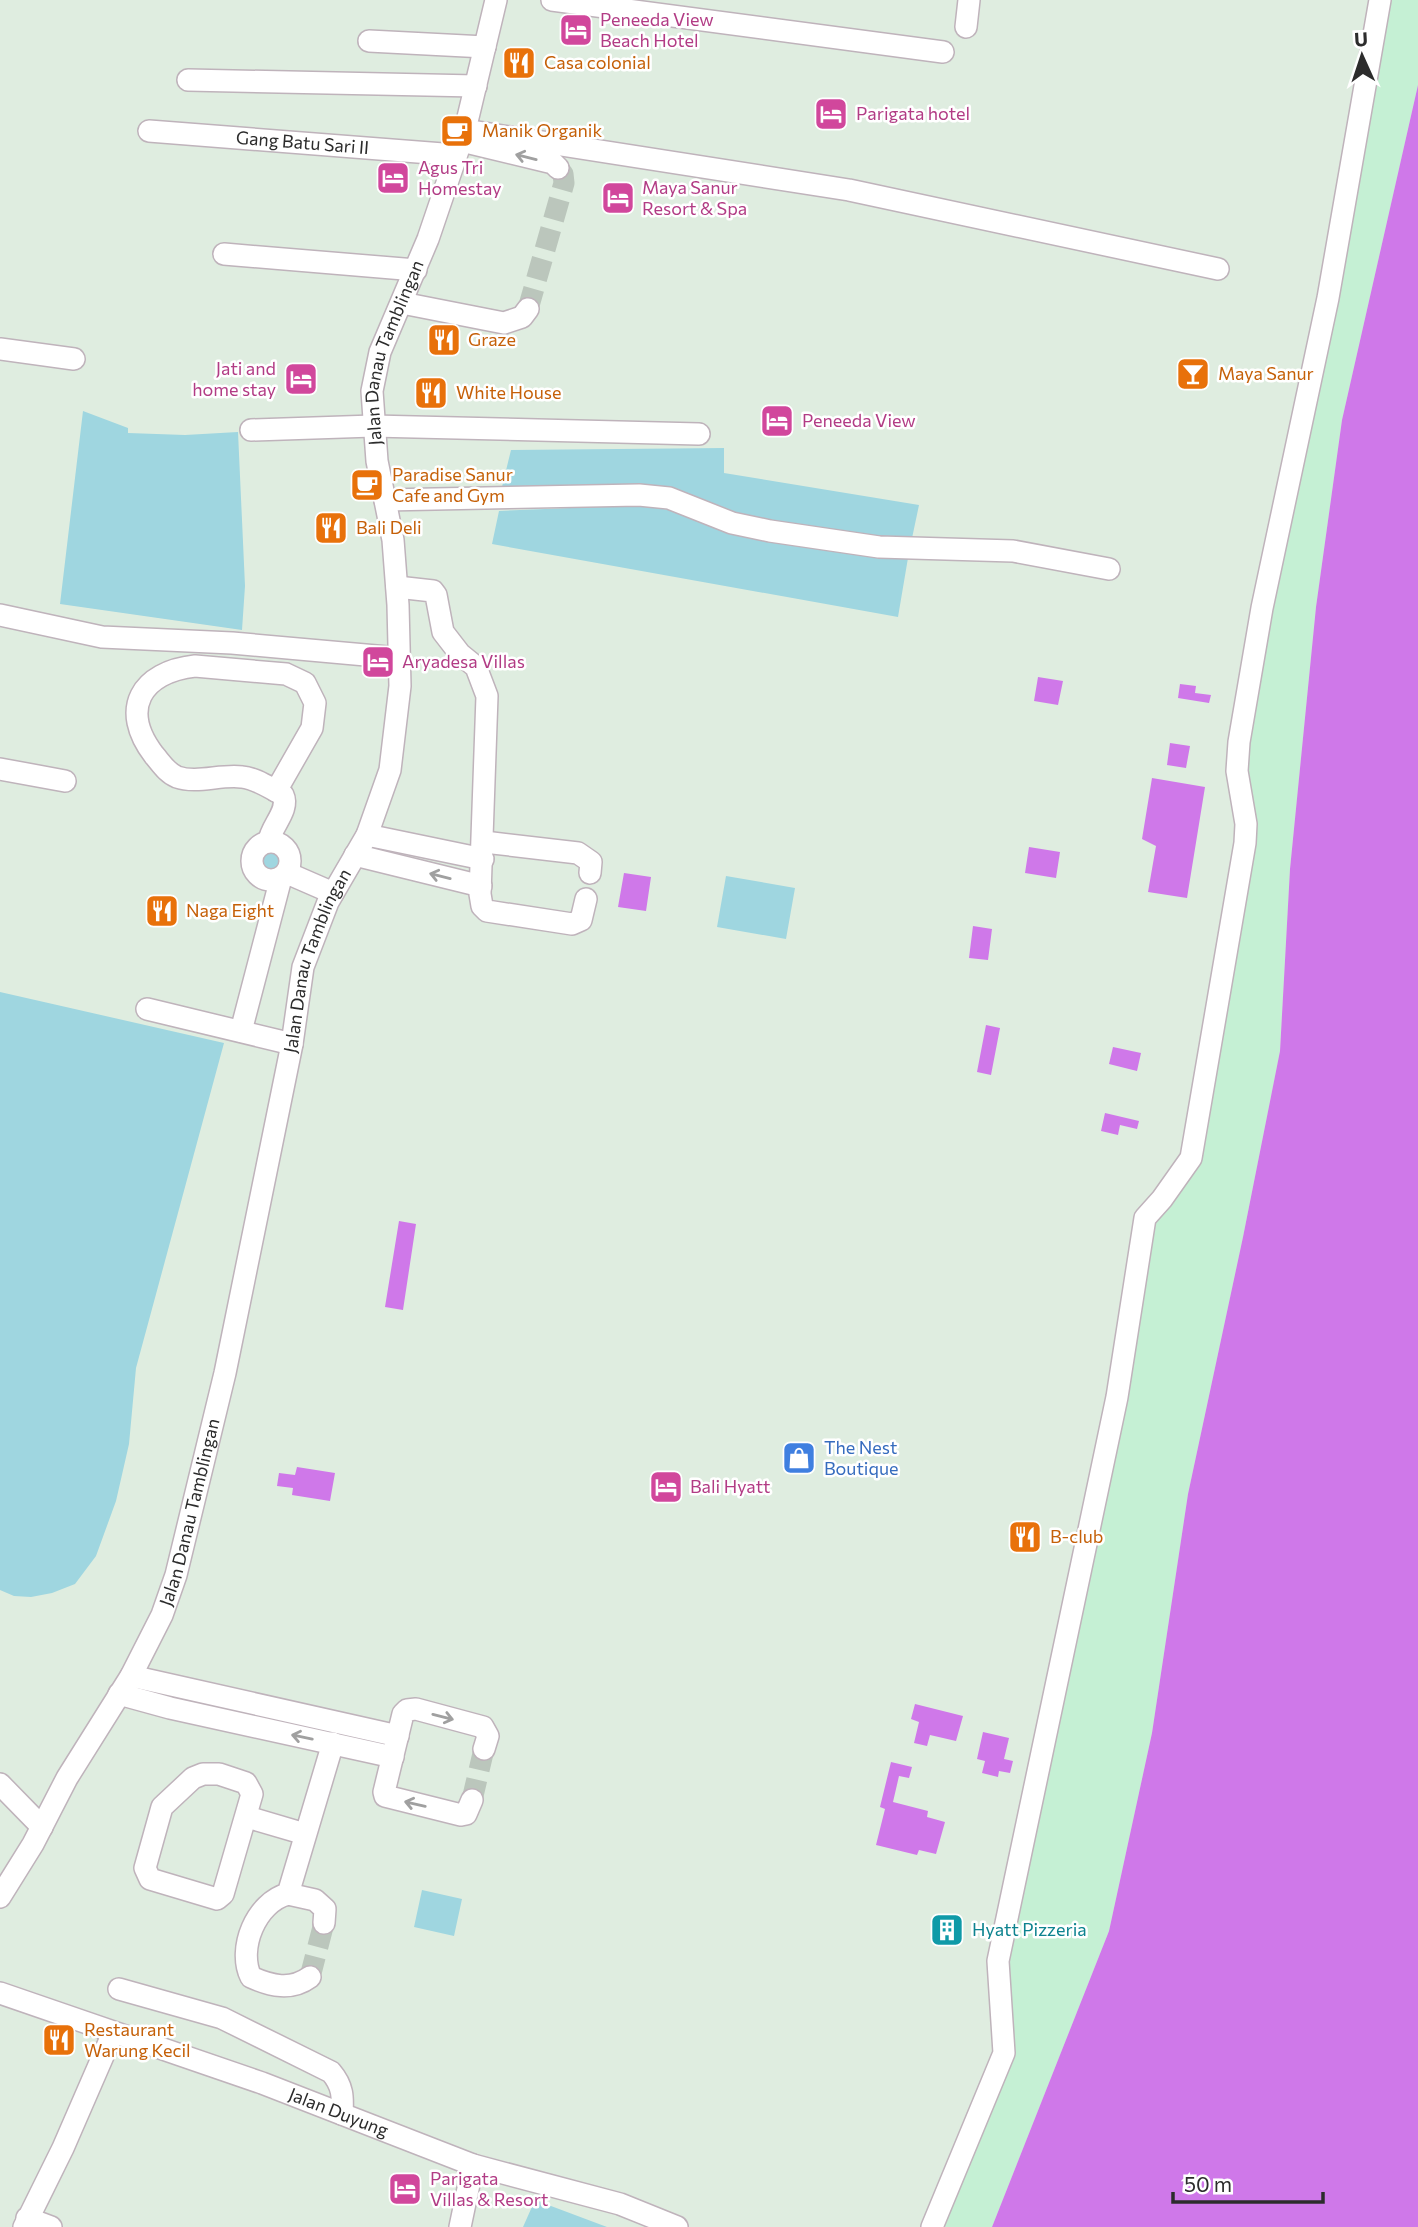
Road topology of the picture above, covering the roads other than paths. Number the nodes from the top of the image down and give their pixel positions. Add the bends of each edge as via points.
1 (496, 0) edge
2 (552, 0) edge
3 (969, 0) edge
4 (1380, 0) edge
5 (966, 27) dead end
6 (369, 41) dead end
7 (485, 47) junction
8 (943, 52) dead end
9 (188, 80) dead end
10 (476, 86) junction
11 (149, 131) dead end
12 (461, 142) junction
13 (558, 167) dead end
14 (224, 254) dead end
15 (1218, 269) dead end
16 (416, 270) junction
17 (402, 303) junction
18 (528, 309) dead end
19 (0, 349) edge
20 (74, 359) dead end
21 (373, 426) junction
22 (251, 430) dead end
23 (699, 434) dead end
24 (385, 500) junction
25 (1109, 569) dead end
26 (397, 587) junction
27 (0, 615) edge
28 (399, 659) junction
29 (0, 769) edge
30 (65, 781) dead end
31 (276, 791) junction
32 (367, 835) junction
33 (269, 841) junction
34 (483, 850) junction
35 (355, 855) junction
36 (590, 873) dead end
37 (284, 875) junction
38 (481, 886) junction
39 (333, 893) junction
40 (586, 899) dead end
41 (147, 1009) dead end
42 (241, 1031) junction
43 (292, 1044) junction
44 (131, 1676) junction
45 (119, 1694) junction
46 (398, 1735) junction
47 (333, 1743) junction
48 (484, 1749) tunnel mouth
49 (393, 1757) junction
50 (0, 1784) edge
51 (472, 1800) dead end
52 (247, 1817) junction
53 (42, 1827) junction
54 (305, 1834) junction
55 (288, 1894) junction
56 (0, 1897) edge
57 (324, 1923) dead end
58 (310, 1977) dead end
59 (119, 1989) dead end
60 (0, 1993) edge
61 (113, 2034) junction
62 (342, 2114) junction
63 (473, 2165) junction
64 (25, 2223) edge
65 (51, 2227) edge
66 (460, 2227) edge
67 (677, 2227) edge
68 (932, 2227) edge

1 - 7 street, Jalan Danau Tamblingan
2 - 8 street
3 - 5 street
4 - 68 street via 1328,298 1241,730 1237,771 1245,843 1191,1158 1145,1218 1117,1397 998,1961 1004,2053
6 - 7 street
7 - 10 street, Jalan Danau Tamblingan
9 - 10 street
10 - 12 street, Jalan Danau Tamblingan
11 - 12 street, Gang Batu Sari II
13 -> 12 street
12 - 15 street via 849,190
12 - 16 street, Jalan Danau Tamblingan
14 - 16 street
16 - 17 street, Jalan Danau Tamblingan
17 - 18 street via 504,323 522,317
17 - 21 street, Jalan Danau Tamblingan via 375,369
19 - 20 street
21 - 22 street
21 - 23 street
21 - 24 street, Jalan Danau Tamblingan
24 - 25 street via 639,495 669,498 732,523 770,531 879,547 1025,552
24 - 26 street, Jalan Danau Tamblingan
26 - 28 street, Jalan Danau Tamblingan
26 - 34 street via 433,591 443,632 476,667 487,696
27 - 28 street via 102,637 232,643
28 - 32 street, Jalan Danau Tamblingan via 390,770
29 - 30 street
31 - 31 street via 251,778 189,779 167,771 147,745 139,725 137,708 144,690 158,676 195,666 286,674 305,683 315,703 312,728
31 - 33 street via 283,795 285,805
32 - 34 street
32 - 35 street, Jalan Danau Tamblingan
33 - 37 street via 288,851 290,866
33 - 37 street via 256,849 254,871 267,880
34 - 36 street via 578,853 591,862
34 - 38 street
38 -> 35 street
35 - 39 street, Jalan Danau Tamblingan
37 - 39 street
37 - 42 street
38 - 40 street via 486,911 572,924 581,920
39 - 43 street, Jalan Danau Tamblingan via 303,967
41 - 42 street
42 - 43 street
43 - 44 street, Jalan Danau Tamblingan via 225,1373 176,1575
44 - 45 street, Jalan Danau Tamblingan
44 - 46 street
47 -> 45 street
45 - 53 street, Jalan Danau Tamblingan
46 -> 48 street via 403,1714 415,1709 483,1727 488,1736
46 - 49 street
47 - 49 street
47 - 54 street
51 -> 49 street via 461,1815 388,1798 384,1792
50 - 53 street
52 - 52 street via 223,1894 217,1899 146,1874 162,1807 193,1778 219,1774 246,1783 252,1794
52 - 54 street
53 - 56 street, Jalan Danau Tamblingan
54 - 55 street
55 - 57 street via 315,1900 325,1909
55 - 58 street via 275,1897 263,1909 251,1930 245,1965 251,1977 283,1986
59 - 62 street via 222,2018 331,2072 340,2082
60 - 61 street, Jalan Duyung
61 - 62 street, Jalan Duyung
61 - 64 street
62 - 63 street, Jalan Duyung
63 - 66 street
63 - 67 street, Jalan Duyung via 620,2204
64 - 65 street

